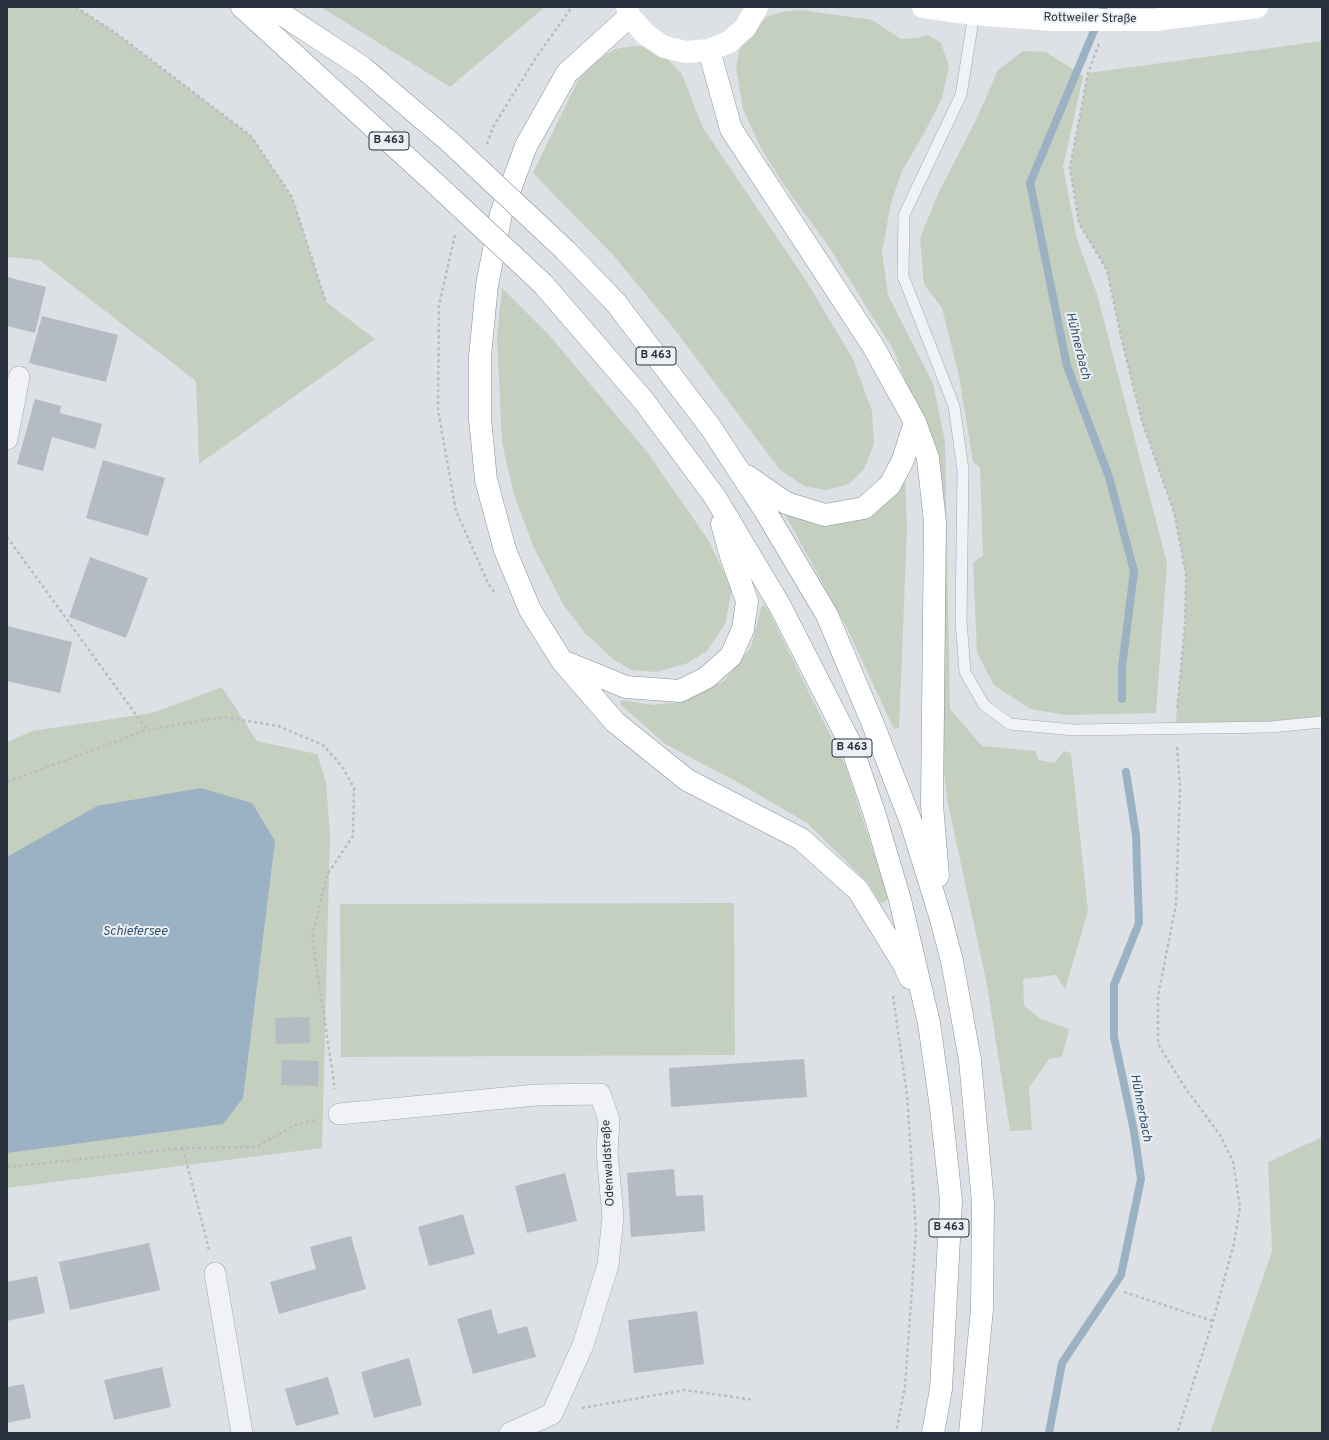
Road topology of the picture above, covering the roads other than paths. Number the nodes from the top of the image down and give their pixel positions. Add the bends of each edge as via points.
1 (242, 7) edge
2 (271, 7) edge
3 (757, 7) edge
4 (923, 7) edge
5 (1257, 7) edge
6 (629, 11) edge
7 (974, 14) junction
8 (709, 50) junction
9 (19, 377) dead end
10 (915, 422) junction
11 (7, 439) edge
12 (738, 469) junction
13 (715, 497) junction
14 (562, 661) junction
15 (1322, 722) edge
16 (941, 919) junction
17 (929, 1023) junction
18 (339, 1114) road end
19 (215, 1273) road end
20 (242, 1433) edge
21 (510, 1433) edge
22 (933, 1433) edge
23 (970, 1433) edge

1 - 13 main road, B 463, bridge via 543,284 643,400
2 - 12 main road, B 463, bridge via 362,68 451,143 565,250 616,303
3 - 8 main road via 745,28 729,42
4 - 7 main road, Rottweiler Straße
5 - 7 main road, Rottweiler Straße, bridge via 1154,20 1053,20
6 - 8 main road via 645,34 664,47 686,52
6 - 14 main road via 567,73 526,146 501,214 480,348 480,419 486,480 505,550 530,610
7 - 15 lane via 961,95 904,215 903,276 954,406 963,470 962,621 965,672 984,705 1010,724 1074,730 1271,727
8 - 10 main road via 731,129 873,346
9 - 11 street
10 - 12 main road, B 463 via 903,460 890,484 864,508 825,515 786,503
10 - 16 main road, B 463 via 928,458 936,522 932,805
12 - 16 main road, B 463 via 827,615 874,724 912,822
13 - 14 main road, B 463 via 731,556 747,601 743,629 731,656 706,678 680,691 626,687
13 - 17 main road, B 463 via 780,606 850,745 874,812 900,900
14 - 17 main road, B 463 via 615,722 687,780 801,839 858,890 903,963
16 - 23 main road, B 463 via 952,961 970,1060 983,1203 982,1309
17 - 22 main road, B 463 via 951,1200 941,1389
18 - 21 street, Odenwaldstraße via 536,1095 600,1094 609,1120 607,1152 613,1217 608,1265 583,1345 552,1414
19 - 20 street

